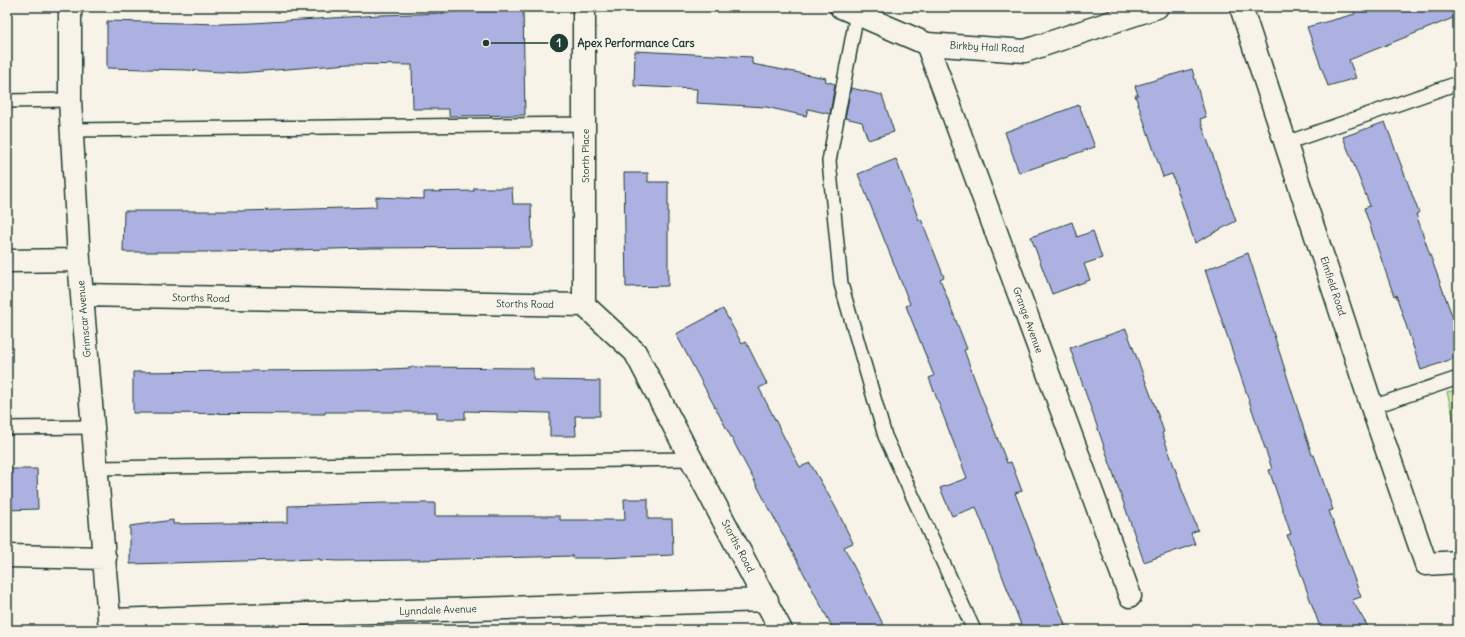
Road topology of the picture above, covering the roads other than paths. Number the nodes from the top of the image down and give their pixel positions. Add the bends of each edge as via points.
1 (70, 7) edge
2 (584, 7) edge
3 (1157, 7) edge
4 (1241, 7) edge
5 (849, 10) edge
6 (927, 44) junction
7 (1458, 83) edge
8 (70, 100) junction
9 (7, 101) edge
10 (585, 124) junction
11 (72, 130) junction
12 (1286, 143) junction
13 (79, 260) junction
14 (7, 261) edge
15 (82, 295) junction
16 (584, 305) junction
17 (1458, 378) edge
18 (1372, 407) junction
19 (94, 427) junction
20 (7, 428) edge
21 (692, 459) junction
22 (97, 468) junction
23 (7, 556) edge
24 (105, 558) junction
25 (1458, 562) edge
26 (1130, 596) dead end
27 (766, 600) junction
28 (110, 625) edge
29 (781, 630) edge
30 (974, 630) edge

1 - 8 street, Grimscar Avenue
2 - 10 street, Storth Place
3 - 6 street, Birkby Hall Road via 1025,51
4 - 12 street, Elmfield Road
5 - 6 street, Birkby Hall Road
5 - 30 lane via 829,161 841,284 885,436
6 - 26 street, Grange Avenue
7 - 12 lane
8 - 9 lane
8 - 11 street, Grimscar Avenue
10 - 11 lane
10 - 16 street, Storth Place
11 - 13 street, Grimscar Avenue
12 - 18 street, Elmfield Road
13 - 14 street
13 - 15 street, Grimscar Avenue
15 - 16 street, Storths Road
15 - 19 street, Grimscar Avenue
16 - 21 street, Storths Road via 635,352
17 - 18 lane
18 - 25 street, Elmfield Road via 1426,564
19 - 20 lane
19 - 22 street, Grimscar Avenue
21 - 22 lane
21 - 27 street, Storths Road
22 - 24 street, Grimscar Avenue
23 - 24 street
24 - 28 street, Grimscar Avenue
27 - 28 street, Lynndale Avenue
27 - 29 street, Storths Road

